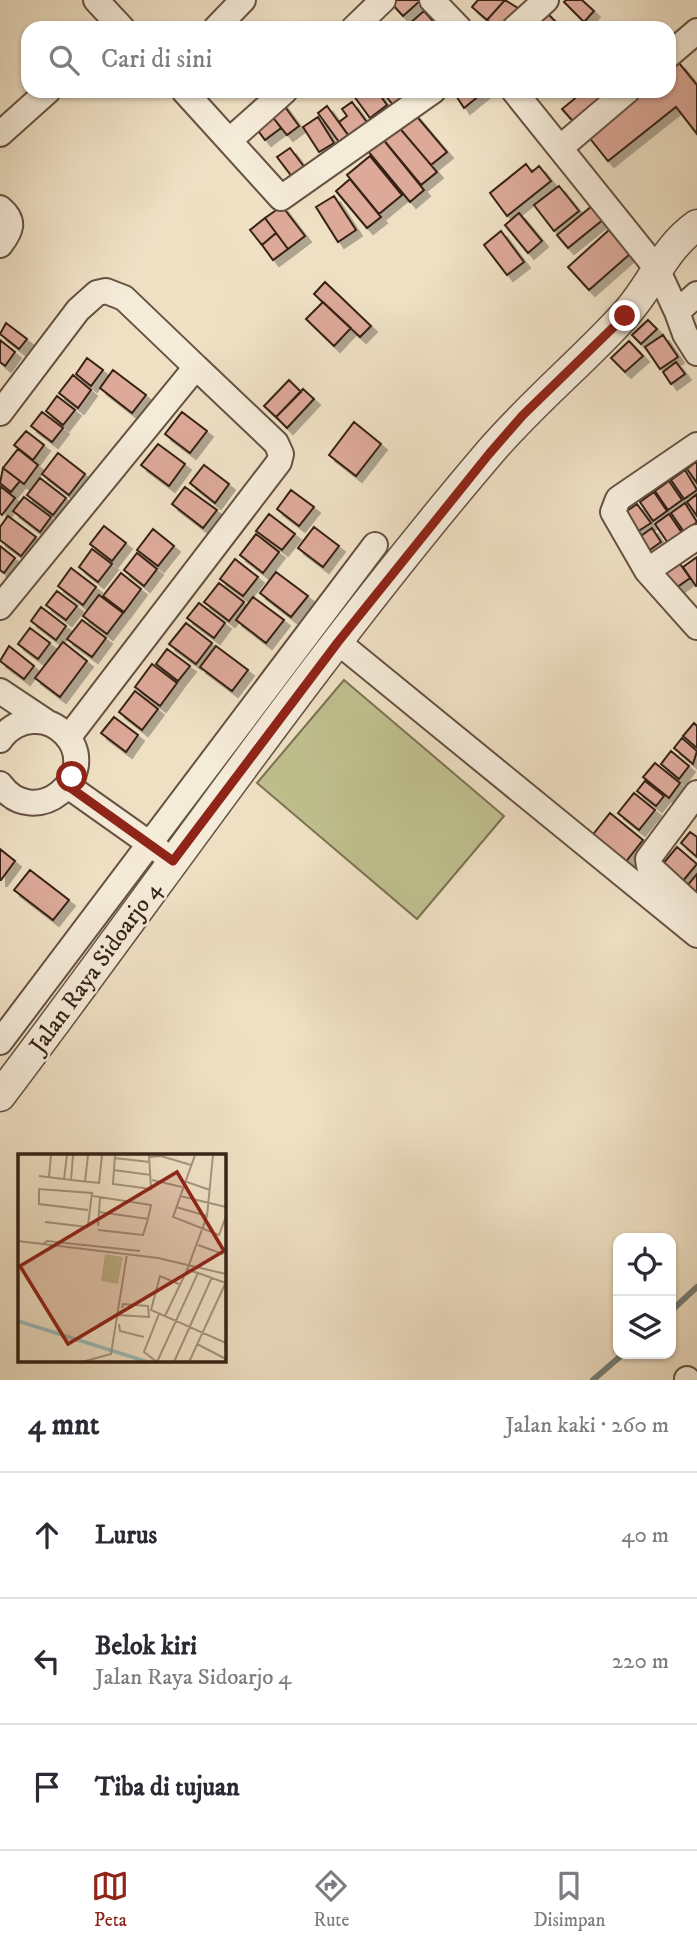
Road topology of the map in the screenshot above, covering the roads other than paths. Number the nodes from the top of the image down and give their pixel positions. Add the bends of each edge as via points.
1 (96, 0) edge
2 (243, 0) edge
3 (383, 0) edge
4 (432, 0) edge
5 (546, 0) edge
6 (115, 21) edge
7 (223, 21) edge
8 (362, 21) edge
9 (452, 21) edge
10 (523, 21) edge
11 (697, 31) edge
12 (676, 49) edge
13 (40, 98) edge
14 (190, 98) edge
15 (277, 98) edge
16 (423, 98) edge
17 (520, 98) edge
18 (619, 98) edge
19 (0, 134) edge
20 (230, 141) junction
21 (560, 148) junction
22 (0, 208) edge
23 (697, 225) edge
24 (5, 238) edge
25 (657, 269) junction
26 (697, 294) edge
27 (677, 312) junction
28 (697, 353) edge
29 (196, 367) junction
30 (0, 413) edge
31 (697, 444) edge
32 (697, 537) edge
33 (375, 545) dead end
34 (647, 571) junction
35 (0, 607) edge
36 (697, 627) edge
37 (338, 642) junction
38 (0, 691) edge
39 (45, 722) junction
40 (68, 738) junction
41 (0, 740) edge
42 (68, 786) junction
43 (697, 793) edge
44 (4, 798) edge
45 (162, 853) junction
46 (697, 910) edge
47 (697, 935) edge
48 (0, 1042) edge
49 (0, 1096) edge

1 - 6 street
2 - 7 street
3 - 8 street
4 - 9 street
5 - 10 street
11 - 12 street
13 - 19 street
14 - 20 street
15 - 20 street
16 - 20 street via 281,198
17 - 21 street
18 - 21 street
21 - 25 street
22 - 24 street via 8,216
23 - 25 street, Jalan Raya Sidoarjo 4 via 670,248
25 - 27 street
25 - 37 street, Jalan Raya Sidoarjo 4 via 625,316 489,454
26 - 27 street
27 - 28 street
29 - 30 street via 124,298 106,291 97,293 78,310
29 - 35 street
29 - 40 street via 276,443 279,462
31 - 34 street via 613,506
32 - 34 street
33 - 45 street via 306,633
34 - 36 street
37 - 45 street, Jalan Raya Sidoarjo 4
37 - 47 street
38 - 39 street
39 - 40 street
39 - 41 street via 22,722
40 - 42 street via 75,757
42 - 44 street via 43,802
42 - 45 street
43 - 46 street via 648,859 649,866
45 - 48 street
45 - 49 street, Jalan Raya Sidoarjo 4

